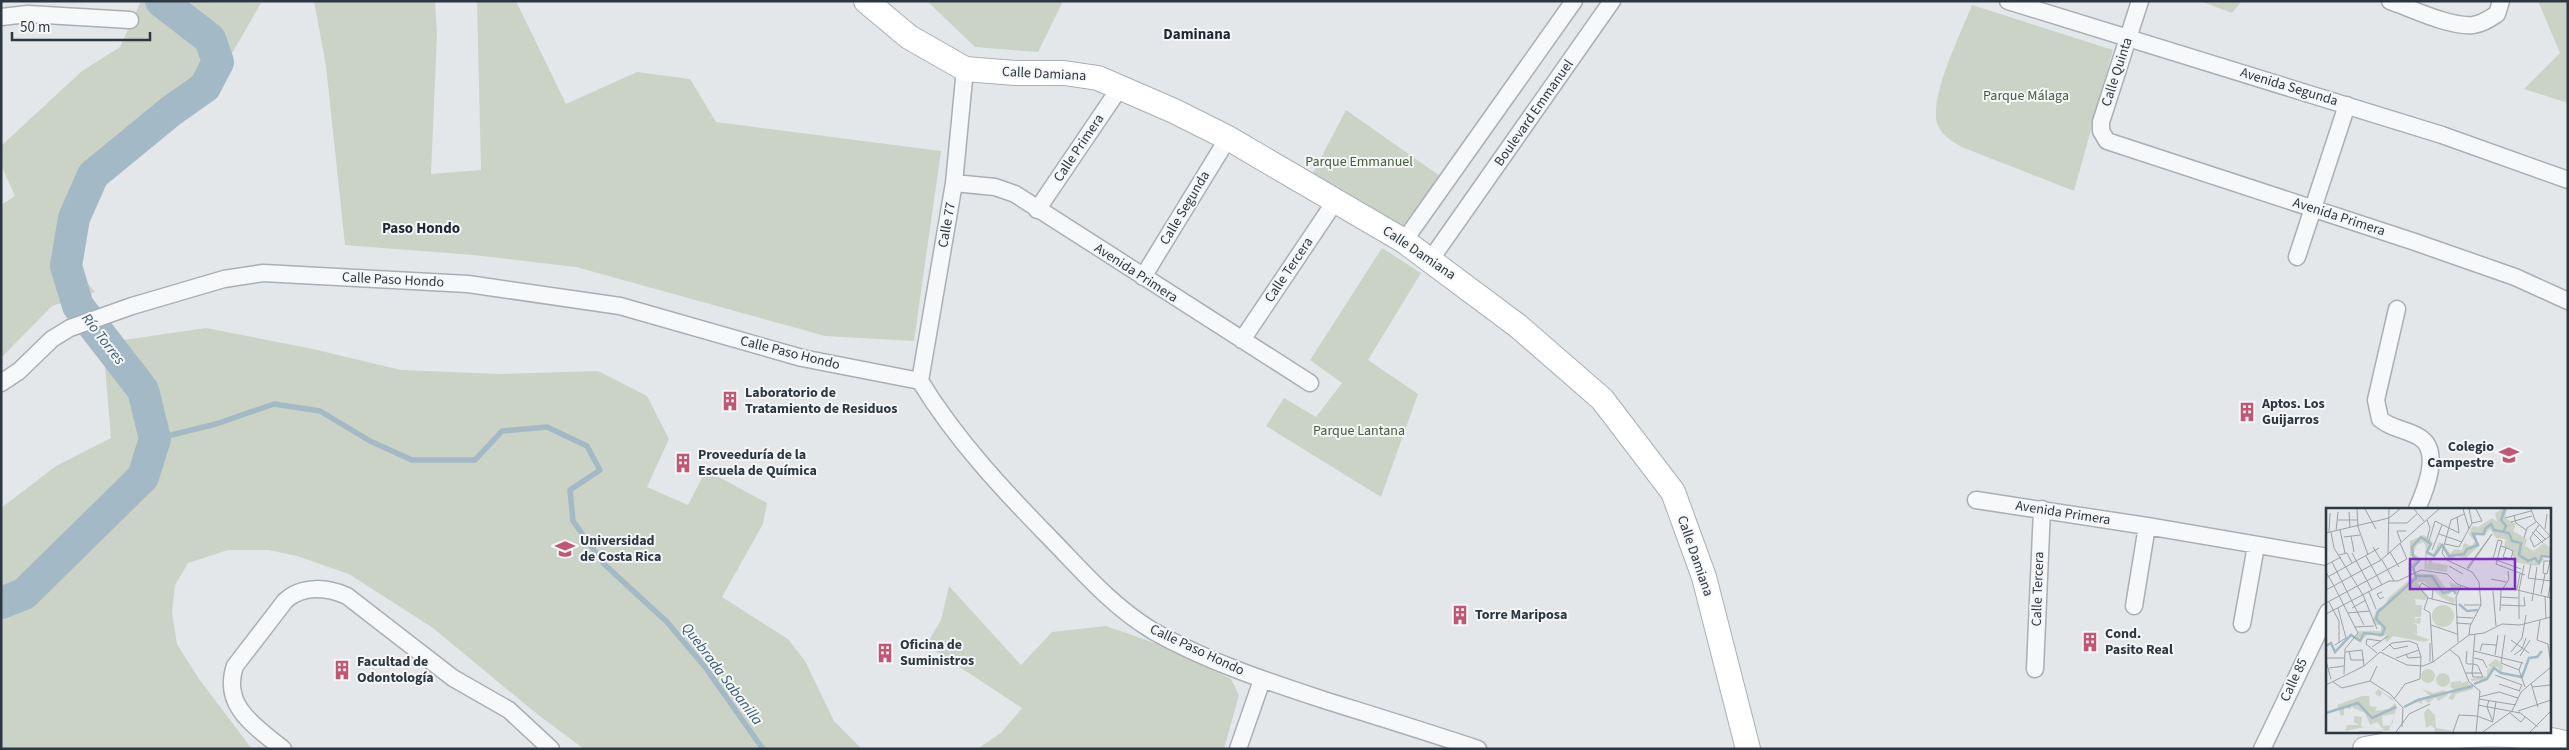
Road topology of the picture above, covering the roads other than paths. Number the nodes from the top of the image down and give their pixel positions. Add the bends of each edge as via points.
1 (866, 1) edge
2 (1574, 1) edge
3 (2008, 1) edge
4 (2140, 1) edge
5 (2390, 1) edge
6 (1604, 4) edge
7 (2026, 4) edge
8 (2499, 8) edge
9 (1, 17) edge
10 (130, 20) dead end
11 (2128, 38) junction
12 (965, 69) junction
13 (1121, 86) junction
14 (2347, 105) junction
15 (1228, 138) junction
16 (2107, 142) joint
17 (2568, 180) edge
18 (954, 183) junction
19 (1336, 200) junction
20 (2312, 208) junction
21 (1037, 210) junction
22 (1404, 241) junction
23 (2298, 257) dead end
24 (1431, 258) junction
25 (1143, 277) junction
26 (2568, 301) edge
27 (2397, 309) dead end
28 (1242, 340) junction
29 (920, 381) junction
30 (1, 383) edge
31 (1310, 383) dead end
32 (1976, 500) dead end
33 (2417, 508) edge
34 (2042, 509) junction
35 (2147, 526) junction
36 (2256, 546) junction
37 (2326, 557) edge
38 (2134, 606) dead end
39 (2326, 616) edge
40 (2242, 624) dead end
41 (2035, 669) dead end
42 (1262, 680) junction
43 (2568, 744) edge
44 (283, 749) edge
45 (551, 749) edge
46 (1238, 749) edge
47 (1478, 749) edge
48 (1748, 749) edge
49 (2262, 749) edge
50 (2365, 749) edge

1 - 12 street, Calle Damiana via 909,37
2 - 22 street
3 - 7 street, Avenida Segunda
4 - 11 street, Calle Quinta
5 - 8 street via 2447,21 2472,25 2485,22
6 - 24 street, Boulevard Emmanuel
7 - 11 street, Avenida Segunda
9 - 10 street via 28,14
11 - 14 street, Avenida Segunda
11 - 16 street, Calle Quinta via 2101,122 2101,131
12 - 13 street, Calle Damiana via 1015,74 1064,73 1098,78
12 - 18 street, Calle 77
13 - 15 street, Calle Damiana
13 - 21 street, Calle Primera
14 - 17 street, Avenida Segunda
14 - 20 street
15 - 19 street, Calle Damiana
15 - 25 street, Calle Segunda
16 - 20 street, Avenida Primera
18 - 21 street, Avenida Primera via 995,187 1015,194
18 - 29 street, Calle 77
19 - 22 street, Calle Damiana
19 - 28 street, Calle Tercera
20 - 23 street
20 - 26 street, Avenida Primera via 2515,277
21 - 25 street, Avenida Primera
22 - 24 street, Calle Damiana
24 - 48 street, Calle Damiana via 1518,326 1602,399 1673,492 1704,577
25 - 28 street, Avenida Primera
27 - 33 street via 2376,400 2380,419 2421,438 2428,447 2429,477
28 - 31 street, Avenida Primera
29 - 30 street, Calle Paso Hondo via 802,358 620,306 468,284 263,273 224,279 70,328 52,339 19,371
29 - 42 street, Calle Paso Hondo via 967,448 1112,604 1160,634
32 - 34 street, Avenida Primera
34 - 35 street, Avenida Primera
34 - 41 street, Calle Tercera
35 - 36 street, Avenida Primera
35 - 38 street
36 - 37 street, Avenida Primera
36 - 40 street
39 - 49 street, Calle 85
42 - 46 street
42 - 47 street, Calle Paso Hondo
43 - 50 street via 2495,734 2426,739
44 - 45 street via 241,712 232,695 231,676 235,666 285,600 293,594 314,589 336,591 347,596 453,678 509,710

